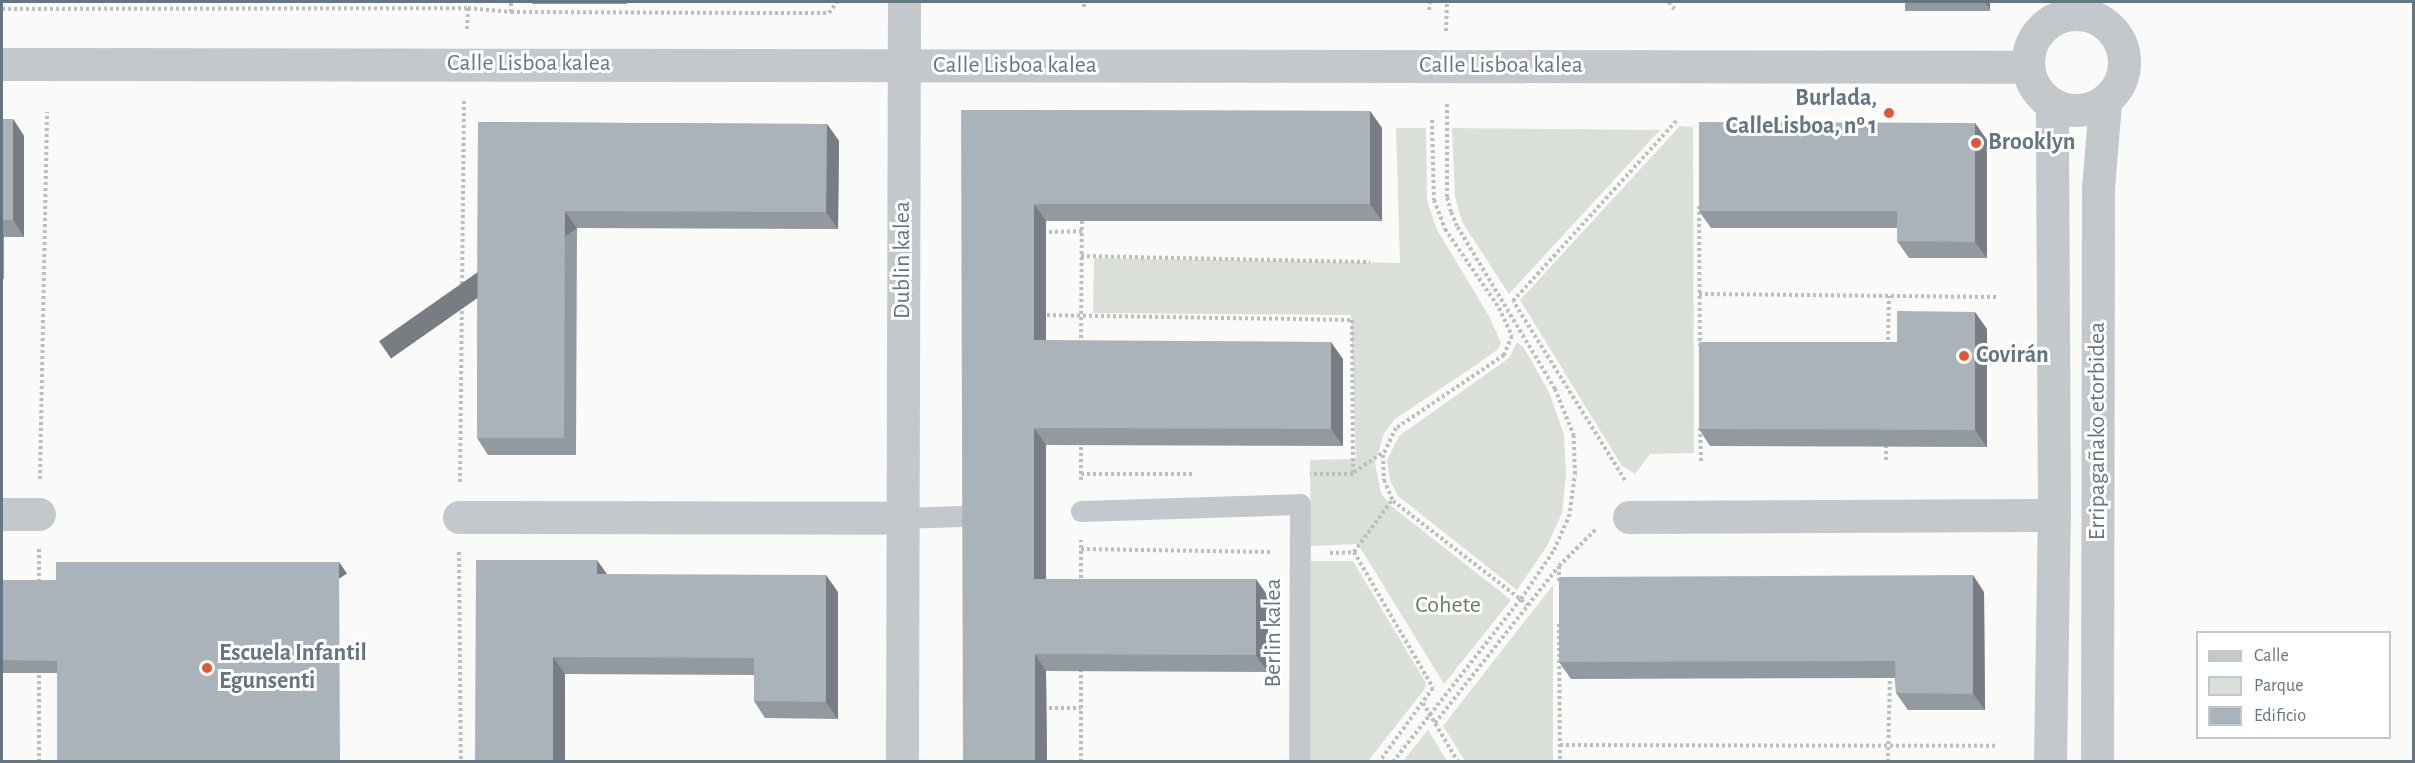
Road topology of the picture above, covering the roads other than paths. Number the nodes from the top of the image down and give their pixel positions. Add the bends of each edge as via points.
1 (904, 2) edge
2 (2056, 10) edge
3 (2104, 14) edge
4 (2, 63) edge
5 (903, 65) junction
6 (2028, 68) junction
7 (2105, 102) junction
8 (2052, 104) junction
9 (1081, 512) road end
10 (2, 514) edge
11 (39, 514) road end
12 (2054, 515) junction
13 (960, 516) edge
14 (459, 517) road end
15 (902, 518) junction
16 (1614, 521) road end
17 (902, 762) edge
18 (1299, 762) edge
19 (2050, 762) edge
20 (2097, 762) edge

1 - 5 street, Dublin kalea
2 - 3 street
2 - 6 street via 2034,38
3 - 7 street via 2117,37 2124,64 2122,78
4 - 5 street, Calle Lisboa kalea
5 - 6 street, Calle Lisboa kalea
5 - 15 street, Dublin kalea
6 - 8 street via 2032,82
7 - 8 street via 2079,111
7 - 20 street, Erripagañako etorbidea via 2097,188
8 - 12 street, Erripagañako etorbidea
9 - 18 lane, Berlin kalea via 1300,504
10 - 11 street
12 - 16 street, Erripagañako etorbidea
12 - 19 street, Erripagañako etorbidea
13 - 15 lane
14 - 15 street
15 - 17 street, Dublin kalea

